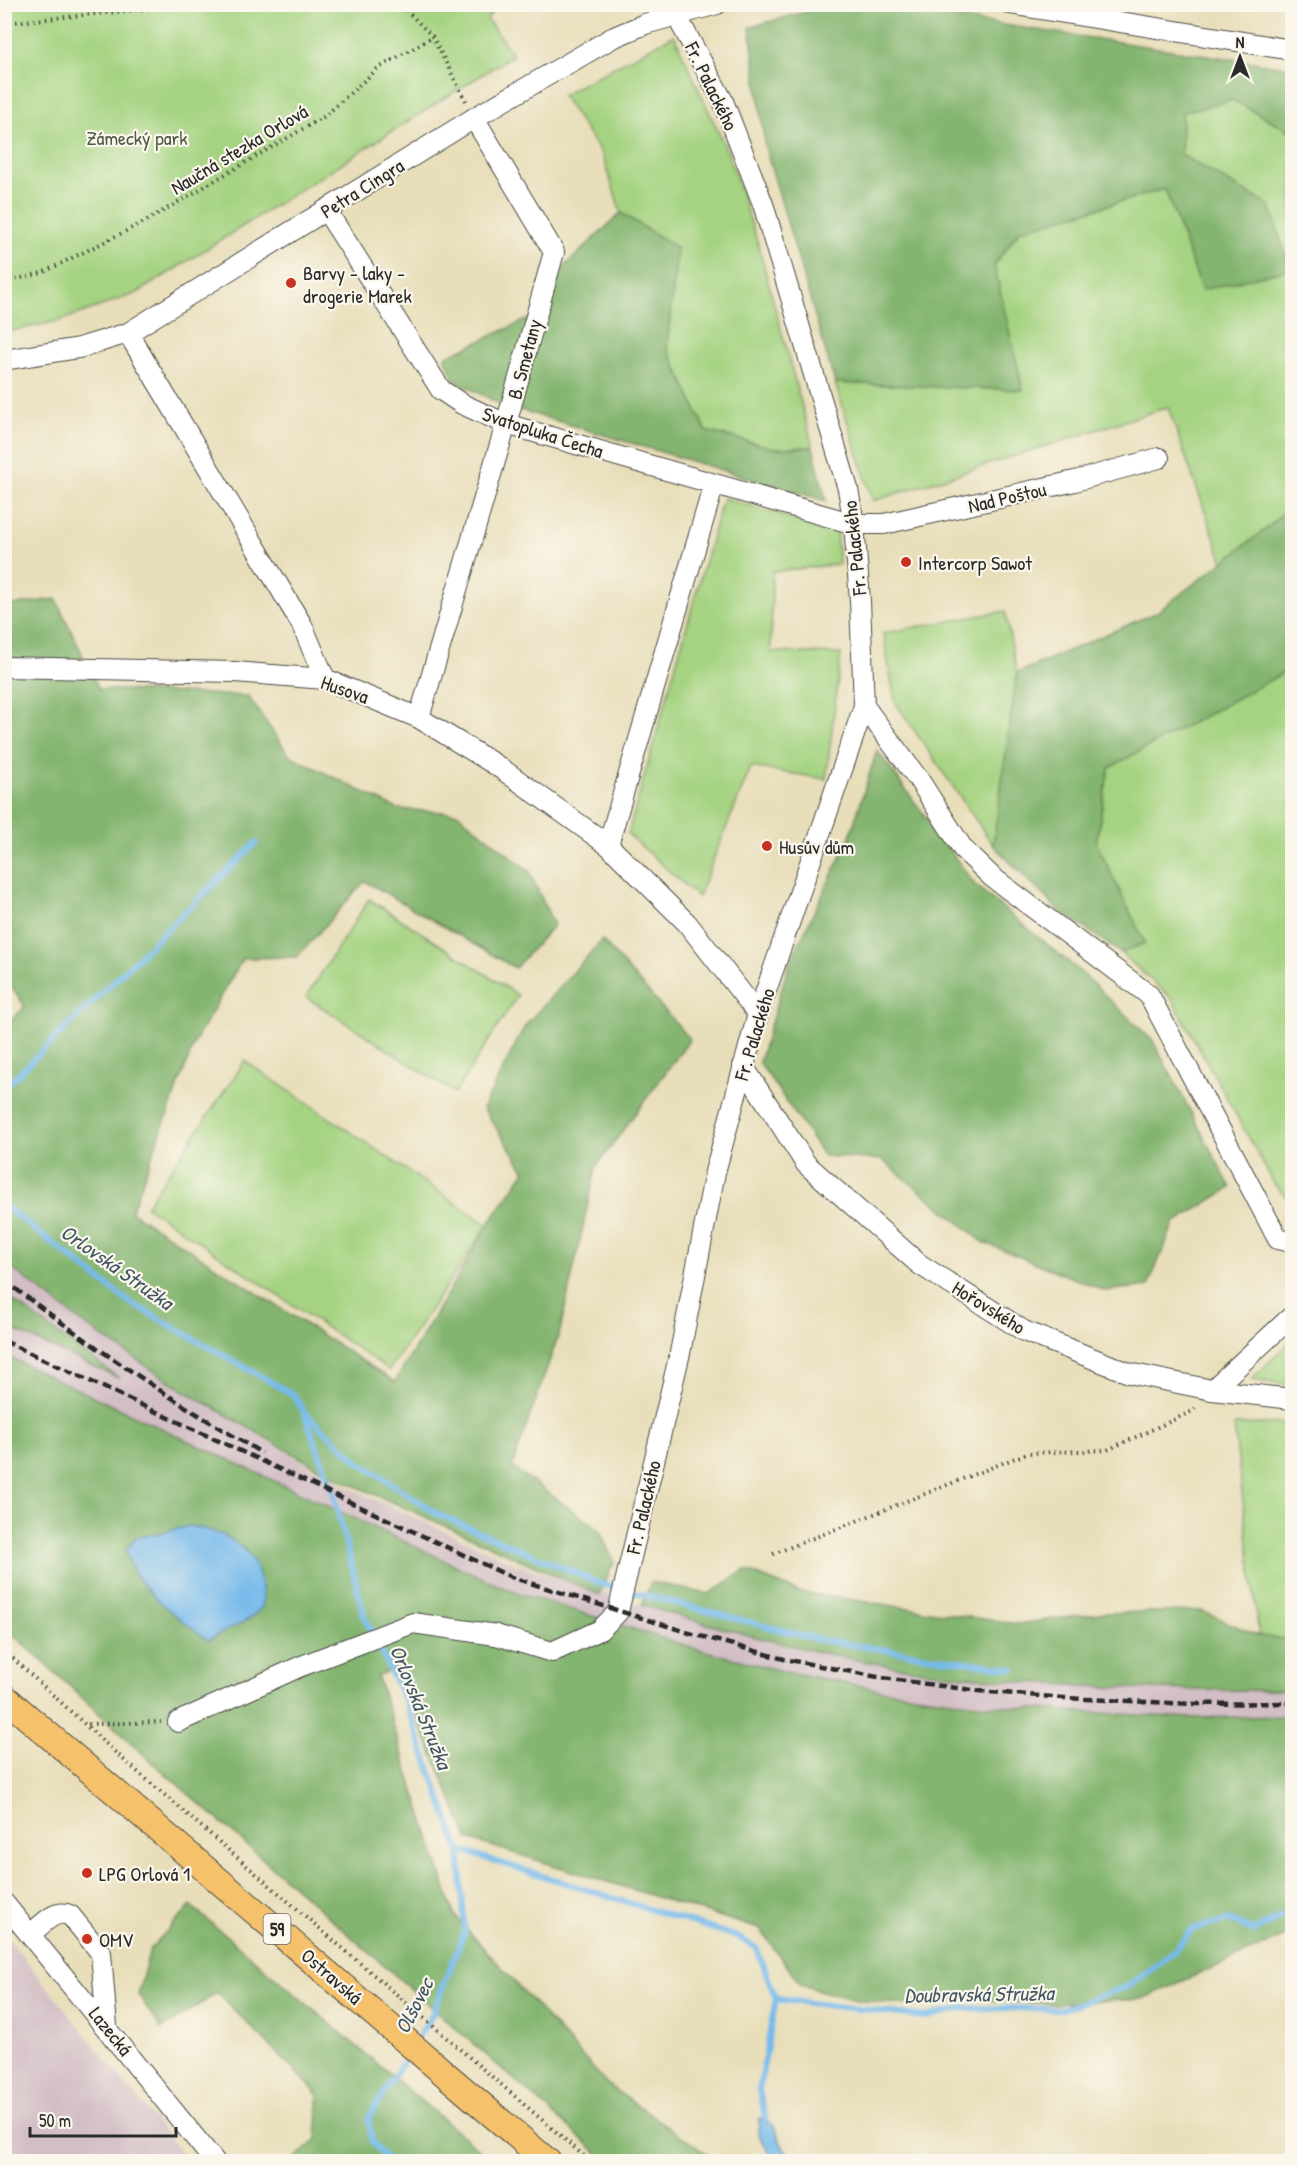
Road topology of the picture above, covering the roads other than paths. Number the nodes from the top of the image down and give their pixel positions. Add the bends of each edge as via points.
1 (717, 4) edge
2 (1010, 4) edge
3 (673, 10) edge
4 (1293, 50) edge
5 (474, 118) junction
6 (326, 210) junction
7 (128, 333) junction
8 (4, 360) edge
9 (506, 424) junction
10 (1159, 458) dead end
11 (714, 484) junction
12 (854, 524) junction
13 (4, 667) edge
14 (325, 679) junction
15 (864, 706) junction
16 (419, 718) junction
17 (608, 845) junction
18 (758, 1014) junction
19 (743, 1066) junction
20 (1293, 1242) edge
21 (1293, 1316) edge
22 (1212, 1390) junction
23 (1293, 1399) edge
24 (4, 1697) edge
25 (178, 1722) road end
26 (4, 1903) edge
27 (31, 1934) junction
28 (107, 2027) junction
29 (215, 2162) edge
30 (548, 2162) edge

1 - 3 street, Petra Cingra
2 - 4 street
3 - 5 street, Petra Cingra via 612,38
3 - 12 street, Fr. Palackého via 723,101 763,204 838,456
5 - 6 street, Petra Cingra
5 - 9 street, B. Smetany via 554,252
6 - 7 street, Petra Cingra
6 - 9 street, Svatopluka Čecha via 441,390
7 - 8 street, Petra Cingra via 79,348
7 - 14 street via 302,625
9 - 11 street, Svatopluka Čecha
9 - 16 street, B. Smetany
10 - 12 street, Nad Poštou via 1075,482 895,522
11 - 12 street, Svatopluka Čecha
11 - 17 street
12 - 15 street, Fr. Palackého
13 - 14 street, Husova via 235,672
14 - 16 street, Husova
15 - 18 street, Fr. Palackého
15 - 20 street via 919,780 963,849 992,877 1149,995 1278,1239
16 - 17 street, Husova via 499,767
17 - 18 street, Husova via 687,923
18 - 19 street, Fr. Palackého
19 - 22 street, Hořovského via 806,1164 919,1264 1024,1331 1129,1373
19 - 25 street, Fr. Palackého via 715,1172 680,1353 618,1612 600,1630 552,1652 496,1635 413,1623 298,1667
21 - 22 street
22 - 23 street, Hořovského
24 - 30 main road, Ostravská / 59
26 - 27 street, Lazecká
27 - 28 street, Lazecká
27 - 28 street via 55,1914 70,1915 101,1953
28 - 29 street, Lazecká

